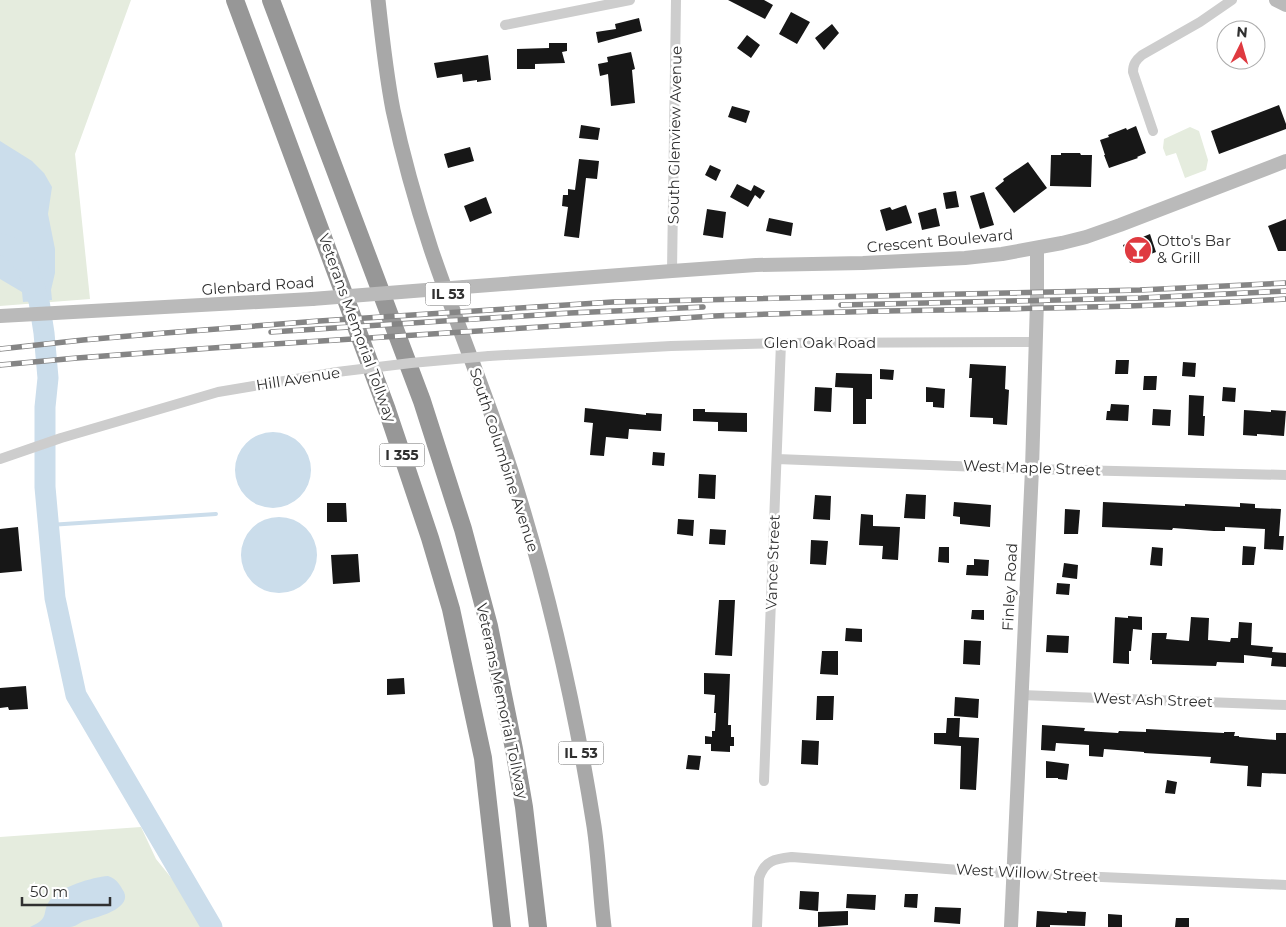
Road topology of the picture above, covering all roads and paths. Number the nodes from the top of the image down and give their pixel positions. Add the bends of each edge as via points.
1 (235, 0) edge
2 (271, 0) edge
3 (378, 0) edge
4 (630, 0) edge
5 (676, 0) edge
6 (1232, 0) edge
7 (1276, 0) edge
8 (1286, 6) edge
9 (505, 25) dead end
10 (1153, 131) dead end
11 (1286, 161) edge
12 (1037, 248) junction
13 (672, 270) junction
14 (0, 316) edge
15 (1036, 342) junction
16 (781, 343) junction
17 (605, 350) joint
18 (0, 459) edge
19 (777, 459) junction
20 (1032, 469) junction
21 (1286, 475) edge
22 (1021, 695) junction
23 (1286, 705) edge
24 (764, 781) dead end
25 (1013, 873) junction
26 (1286, 885) edge
27 (502, 927) edge
28 (538, 927) edge
29 (604, 927) edge
30 (757, 927) edge
31 (1011, 927) edge

1 - 27 highway, Veterans Memorial Tollway / I 355 via 388,410 451,609 483,758
2 - 28 highway, Veterans Memorial Tollway / I 355 via 422,401 463,529 489,626 514,749
3 - 29 main road, South Columbine Avenue / IL 53 via 393,108 415,197 511,470 561,653 594,829
4 - 9 street
5 - 13 street, South Glenview Avenue
6 - 10 street via 1136,60 1133,72
7 - 8 street
11 - 12 street, Crescent Boulevard via 1112,228
12 - 13 street, Crescent Boulevard via 965,258
12 - 15 street, Finley Road
13 - 14 street, Glenbard Road, bridge via 312,299
15 - 16 street, Glen Oak Road
15 - 20 street, Finley Road
16 - 17 street, Glen Oak Road
16 - 19 street, Vance Street
17 - 18 street, Hill Avenue, bridge via 411,363 218,392
19 - 20 street, West Maple Street
19 - 24 street, Vance Street
20 - 21 street, West Maple Street
20 - 22 street, Finley Road
22 - 23 street, West Ash Street
22 - 25 street, Finley Road
25 - 26 street, West Willow Street
25 - 30 street, West Willow Street via 792,857 777,859 762,871
25 - 31 street, Finley Road

